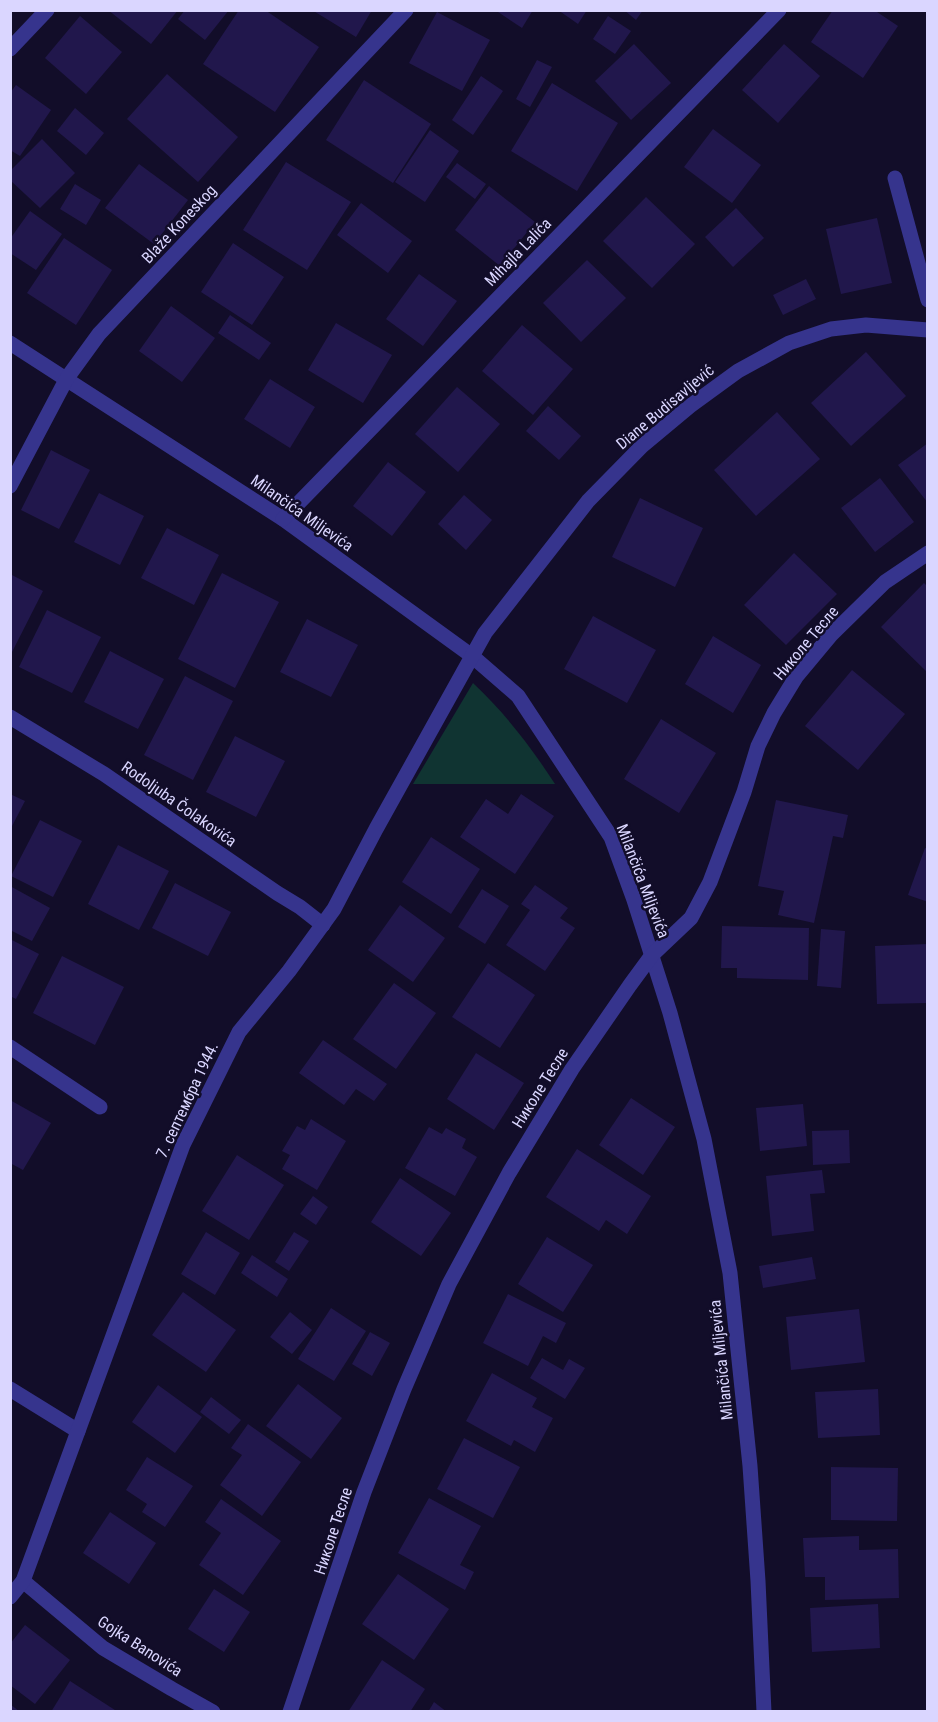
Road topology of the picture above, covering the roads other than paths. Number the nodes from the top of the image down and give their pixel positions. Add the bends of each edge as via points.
1 (47, 10) edge
2 (406, 10) edge
3 (778, 10) edge
4 (10, 49) edge
5 (895, 178) dead end
6 (927, 300) edge
7 (927, 330) edge
8 (10, 343) edge
9 (66, 378) junction
10 (10, 486) edge
11 (283, 519) junction
12 (927, 553) edge
13 (472, 656) junction
14 (10, 717) edge
15 (322, 925) junction
16 (652, 955) junction
17 (10, 1047) edge
18 (100, 1107) dead end
19 (10, 1389) edge
20 (78, 1431) junction
21 (23, 1581) junction
22 (10, 1597) edge
23 (213, 1712) edge
24 (290, 1712) edge
25 (764, 1712) edge

1 - 4 street
2 - 9 street, Blaže Koneskog via 99,334
3 - 11 street, Mihajla Lalića
5 - 6 street
7 - 13 street, Diane Budisavljević via 867,325 831,329 789,343 738,371 642,446 588,501 485,633
8 - 9 street, Milančića Miljevića
9 - 10 street, Blaže Koneskog
9 - 11 street, Milančića Miljevića
11 - 13 street, Milančića Miljevića
12 - 16 street, Николе Тесле via 885,582 831,635 796,677 758,746 710,882 691,918
13 - 15 street, 7. септембра 1944.
13 - 16 street, Milančića Miljevića via 518,696 611,837
14 - 15 street, Rodoljuba Čolakovića via 104,774
15 - 20 street, 7. септембра 1944. via 239,1032 183,1145
16 - 24 street, Николе Тесле via 572,1069 509,1173 449,1284 364,1491
16 - 25 street, Milančića Miljevića via 704,1139 730,1273 750,1466
17 - 18 street
19 - 20 street
20 - 21 street, 7. септембра 1944.
21 - 22 street, 7. септембра 1944.
21 - 23 street, Gojka Banovića via 103,1648

